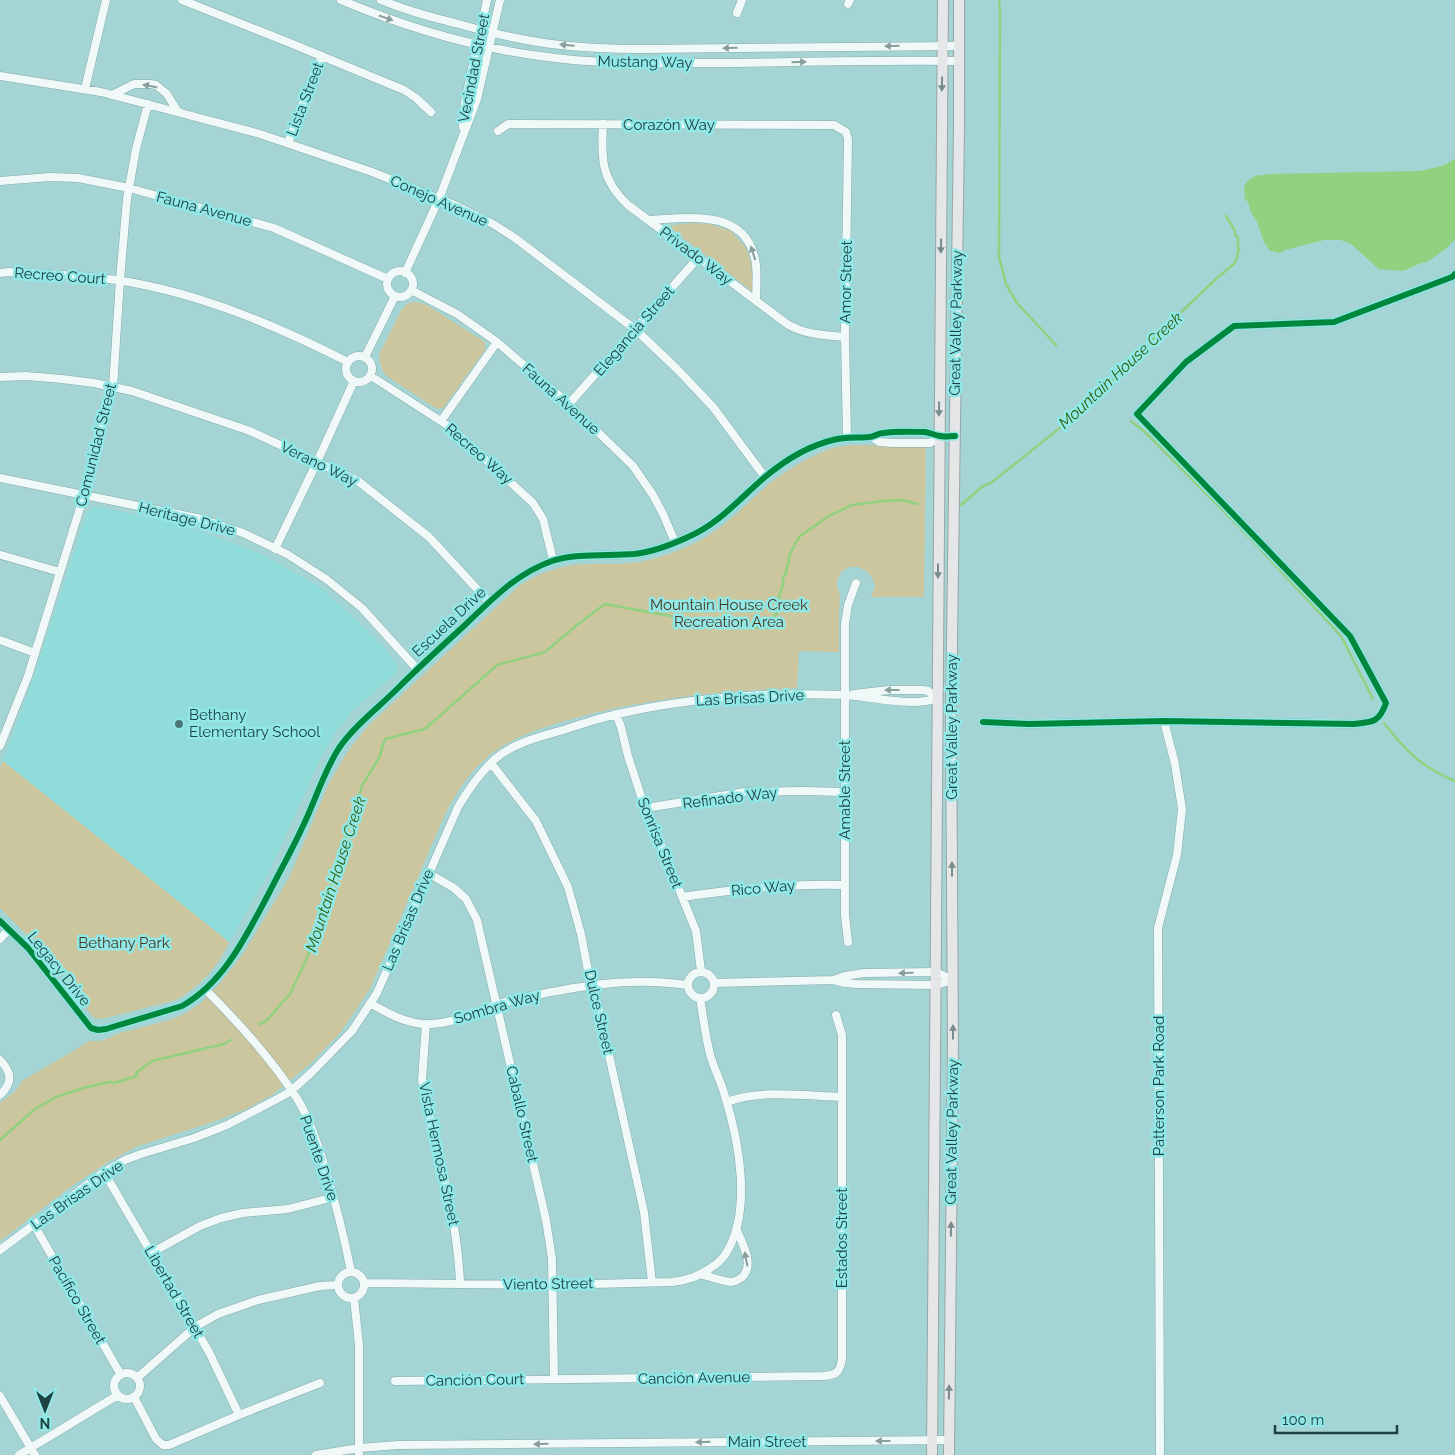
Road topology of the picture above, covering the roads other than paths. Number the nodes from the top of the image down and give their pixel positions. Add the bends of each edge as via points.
1 (106, 0) edge
2 (182, 0) edge
3 (341, 0) edge
4 (381, 0) edge
5 (487, 0) edge
6 (500, 0) edge
7 (742, 0) edge
8 (943, 0) edge
9 (959, 0) edge
10 (737, 13) dead end
11 (481, 30) junction
12 (492, 33) junction
13 (478, 44) junction
14 (942, 46) junction
15 (958, 46) junction
16 (489, 47) junction
17 (322, 56) junction
18 (942, 61) junction
19 (958, 61) junction
20 (0, 76) edge
21 (84, 89) junction
22 (112, 95) junction
23 (148, 104) junction
24 (178, 112) junction
25 (431, 112) dead end
26 (603, 124) junction
27 (841, 128) joint
28 (498, 131) dead end
29 (462, 136) junction
30 (288, 143) junction
31 (0, 181) edge
32 (129, 188) junction
33 (440, 199) junction
34 (648, 220) junction
35 (698, 258) junction
36 (0, 273) edge
37 (405, 273) junction
38 (1455, 274) edge
39 (388, 279) junction
40 (120, 280) junction
41 (411, 290) junction
42 (395, 296) junction
43 (756, 301) junction
44 (636, 330) junction
45 (845, 337) junction
46 (497, 342) junction
47 (364, 357) junction
48 (348, 362) junction
49 (371, 376) junction
50 (0, 377) edge
51 (354, 381) junction
52 (113, 387) junction
53 (569, 404) junction
54 (440, 421) junction
55 (940, 436) junction
56 (955, 436) junction
57 (847, 438) junction
58 (317, 462) junction
59 (765, 477) junction
60 (0, 478) edge
61 (84, 495) junction
62 (675, 542) junction
63 (275, 548) junction
64 (1, 555) edge
65 (553, 560) junction
66 (60, 572) junction
67 (856, 584) dead end
68 (489, 602) junction
69 (0, 640) edge
70 (35, 653) junction
71 (417, 669) junction
72 (845, 695) junction
73 (937, 698) junction
74 (616, 714) junction
75 (951, 715) junction
76 (1164, 721) junction
77 (983, 722) dead end
78 (3, 729) edge
79 (0, 746) edge
80 (491, 763) junction
81 (844, 792) junction
82 (646, 808) junction
83 (428, 873) junction
84 (845, 885) junction
85 (682, 897) junction
86 (0, 921) edge
87 (8, 929) junction
88 (0, 939) edge
89 (848, 942) dead end
90 (700, 971) junction
91 (936, 972) junction
92 (834, 980) junction
93 (952, 980) junction
94 (714, 983) junction
95 (688, 985) junction
96 (936, 985) junction
97 (592, 986) junction
98 (205, 988) junction
99 (700, 998) junction
100 (370, 1003) junction
101 (498, 1005) junction
102 (836, 1015) dead end
103 (426, 1024) junction
104 (98, 1030) joint
105 (0, 1060) edge
106 (291, 1090) junction
107 (0, 1095) edge
108 (842, 1097) junction
109 (726, 1102) junction
110 (104, 1172) junction
111 (334, 1197) junction
112 (34, 1225) junction
113 (737, 1230) junction
114 (0, 1250) edge
115 (152, 1253) junction
116 (351, 1271) junction
117 (700, 1274) junction
118 (652, 1282) junction
119 (364, 1283) junction
120 (460, 1284) junction
121 (337, 1285) junction
122 (553, 1285) junction
123 (354, 1298) junction
124 (194, 1327) junction
125 (120, 1375) junction
126 (834, 1375) joint
127 (137, 1378) junction
128 (554, 1379) junction
129 (395, 1381) dead end
130 (320, 1383) dead end
131 (118, 1395) junction
132 (0, 1396) edge
133 (134, 1397) junction
134 (239, 1415) junction
135 (932, 1440) junction
136 (949, 1440) junction
137 (359, 1451) edge
138 (33, 1452) edge
139 (19, 1455) edge
140 (316, 1455) edge
141 (932, 1455) edge
142 (949, 1455) edge
143 (1160, 1455) edge

1 - 21 street
2 - 17 street
3 -> 13 street, Mustang Way via 412,27
4 - 11 street, Mustang Way
5 - 11 street, Vecindad Street
6 - 12 street, Vecindad Street
7 - 10 street
8 - 14 main road, Great Valley Parkway
9 - 15 main road, Great Valley Parkway
11 - 12 street, Mustang Way
11 - 13 street, Vecindad Street
14 -> 12 street, Mustang Way via 641,50 561,45
12 - 16 street, Vecindad Street
13 - 16 street, Mustang Way
13 - 29 street, Vecindad Street via 465,101
14 - 15 street, Mustang Way
14 - 18 main road, Great Valley Parkway
15 - 19 main road, Great Valley Parkway
16 -> 18 street, Mustang Way via 602,63
16 - 29 street, Vecindad Street via 477,99
17 - 25 street via 404,90
17 - 30 street, Lista Street
18 - 19 street, Mustang Way
18 -> 55 main road, Great Valley Parkway
19 - 56 main road, Great Valley Parkway
20 - 21 street, Conejo Avenue
21 - 22 street, Conejo Avenue
22 - 23 street, Conejo Avenue
24 -> 22 street via 167,94 150,84 134,84
23 - 24 street, Conejo Avenue
23 - 32 street, Comunidad Street
24 - 30 street, Conejo Avenue
26 - 27 street, Corazón Way via 834,125
26 - 28 street, Corazón Way via 508,124
26 - 34 street, Privado Way via 601,153 611,186
27 - 45 street, Amor Street via 848,139
29 - 33 street, Vecindad Street
30 - 33 street, Conejo Avenue
31 - 32 street, Fauna Avenue via 78,178
32 - 39 street, Fauna Avenue via 274,228
32 - 40 street, Comunidad Street
33 - 37 street, Vecindad Street
33 - 44 street, Conejo Avenue via 515,238
34 - 35 street, Privado Way
43 -> 34 street via 754,253 736,228 706,218
35 - 43 street, Privado Way
35 - 44 street, Elegancia Street
36 - 40 street, Recreo Court
37 - 39 street via 397,272
37 - 41 street via 413,282
38 - 76 street via 1334,322 1234,326 1186,362 1136,414 1350,636 1386,703 1374,722 1354,724
39 - 42 street via 387,287
40 - 48 street via 174,291 235,312 287,332
40 - 52 street, Comunidad Street
41 - 42 street via 406,296
41 - 46 street, Fauna Avenue via 457,314
42 - 47 street
43 - 45 street, Privado Way via 799,331
44 - 53 street, Elegancia Street
44 - 59 street, Conejo Avenue via 713,407
45 - 57 street, Amor Street
46 - 53 street, Fauna Avenue
46 - 54 street
47 - 48 street via 353,357
47 - 49 street via 371,363
48 - 51 street via 347,375
49 - 51 street via 361,382
49 - 54 street, Recreo Way
50 - 52 street, Verano Way via 26,376
51 - 58 street
52 - 58 street, Verano Way via 132,390 250,432
52 - 61 street, Comunidad Street
53 - 62 street, Fauna Avenue via 637,472 653,495
54 - 65 street, Recreo Way via 533,503 543,519
55 - 56 street, Escuela Drive
55 - 57 street, Escuela Drive via 930,432 904,432
55 -> 73 main road, Great Valley Parkway
56 - 75 main road, Great Valley Parkway
57 - 59 street, Escuela Drive via 808,449
58 - 63 street
58 - 68 street, Verano Way via 358,481 429,537
59 - 62 street, Escuela Drive via 727,513 698,533
60 - 61 street, Heritage Drive
61 - 63 street, Heritage Drive via 202,519
61 - 66 street, Comunidad Street
62 - 65 street, Escuela Drive via 636,554
63 - 71 street, Heritage Drive via 326,579 362,608
64 - 66 street
65 - 68 street, Escuela Drive via 517,579
66 - 70 street, Comunidad Street
67 - 72 street, Amable Street via 845,619
68 - 71 street, Escuela Drive
69 - 70 street
70 - 78 street, Comunidad Street
71 - 98 street, Escuela Drive via 340,747 302,829 246,935 232,958
72 - 73 street, Las Brisas Drive via 923,690
72 - 74 street, Las Brisas Drive via 755,695
72 - 81 street, Amable Street
73 - 75 main road
73 - 91 main road, Great Valley Parkway
74 - 80 street, Las Brisas Drive via 531,740 508,750
74 - 82 street, Sonrisa Street
93 -> 75 main road, Great Valley Parkway
76 - 77 street
76 - 143 street, Patterson Park Road via 1176,764 1182,809 1177,855 1158,928
78 - 79 street, Comunidad Street
80 - 83 street, Las Brisas Drive via 458,807
80 - 97 street, Dulce Street via 536,821 551,850 568,888
81 - 82 street, Refinado Way via 746,792
81 - 84 street, Amable Street
82 - 85 street, Sonrisa Street
83 - 100 street, Las Brisas Drive
83 - 101 street, Caballo Street via 460,893 471,908 477,920
84 - 85 street, Rico Way via 776,886
84 - 89 street, Amable Street
85 - 90 street, Sonrisa Street via 696,932
86 - 87 street, Legacy Drive
87 - 88 street
87 - 104 street, Legacy Drive via 28,948 87,1024
90 - 94 street via 711,976
90 - 95 street via 692,974
91 -> 92 street via 864,973
91 - 93 street
91 - 96 main road, Great Valley Parkway
92 - 94 street
92 - 96 street via 857,984
93 - 96 street
136 -> 93 main road, Great Valley Parkway
94 - 99 street via 711,994
95 - 97 street, Sombra Way via 635,982
95 - 99 street via 691,993
96 - 135 main road, Great Valley Parkway
97 - 101 street, Sombra Way
97 - 118 street, Dulce Street via 644,1212
98 - 104 street, Escuela Drive via 182,1006
98 - 106 street, Puente Drive via 272,1062
99 - 109 street via 709,1051
100 - 103 street, Sombra Way via 402,1020
100 - 106 street, Las Brisas Drive via 352,1031
101 - 103 street, Sombra Way via 446,1022
101 - 122 street, Caballo Street via 546,1220
102 - 108 street, Estados Street via 842,1035
103 - 120 street, Vista Hermosa Street via 422,1080 455,1229
105 - 107 street via 10,1075 10,1082
106 - 110 street, Las Brisas Drive via 228,1125 133,1157
106 - 111 street, Puente Drive via 313,1131
108 - 109 street via 758,1096
108 - 126 street, Estados Street via 842,1359 841,1369
109 - 113 street via 738,1148 742,1194
110 - 112 street, Las Brisas Drive
110 - 115 street, Libertad Street
111 - 115 street via 288,1209 221,1218
111 - 116 street, Puente Drive
112 - 114 street, Las Brisas Drive
112 - 125 street, Pacífico Street
113 - 117 street, Viento Street via 724,1257
117 -> 113 street via 732,1282 746,1273 748,1258
115 - 124 street, Libertad Street
116 - 119 street via 356,1272
116 - 121 street via 341,1275
117 - 118 street, Viento Street via 688,1279
118 - 122 street, Viento Street
119 - 120 street, Viento Street
119 - 123 street via 363,1291
120 - 122 street, Viento Street
121 - 123 street via 342,1295
121 - 124 street via 258,1300 218,1314
122 - 128 street, Caballo Street
123 - 137 street via 359,1345
124 - 127 street
124 - 134 street, Libertad Street
125 - 127 street via 129,1373
125 - 131 street via 114,1384
126 - 128 street, Canción Avenue
127 - 133 street via 140,1390
128 - 129 street, Canción Court
130 - 134 street
131 - 133 street via 124,1399
131 - 138 street
132 - 138 street
133 - 134 street via 156,1438 163,1444 169,1445
135 - 136 street, Main Street
135 -> 137 street, Main Street via 398,1445
135 - 141 main road, Great Valley Parkway
136 - 142 main road, Great Valley Parkway
137 - 140 street, Main Street
138 - 139 street

